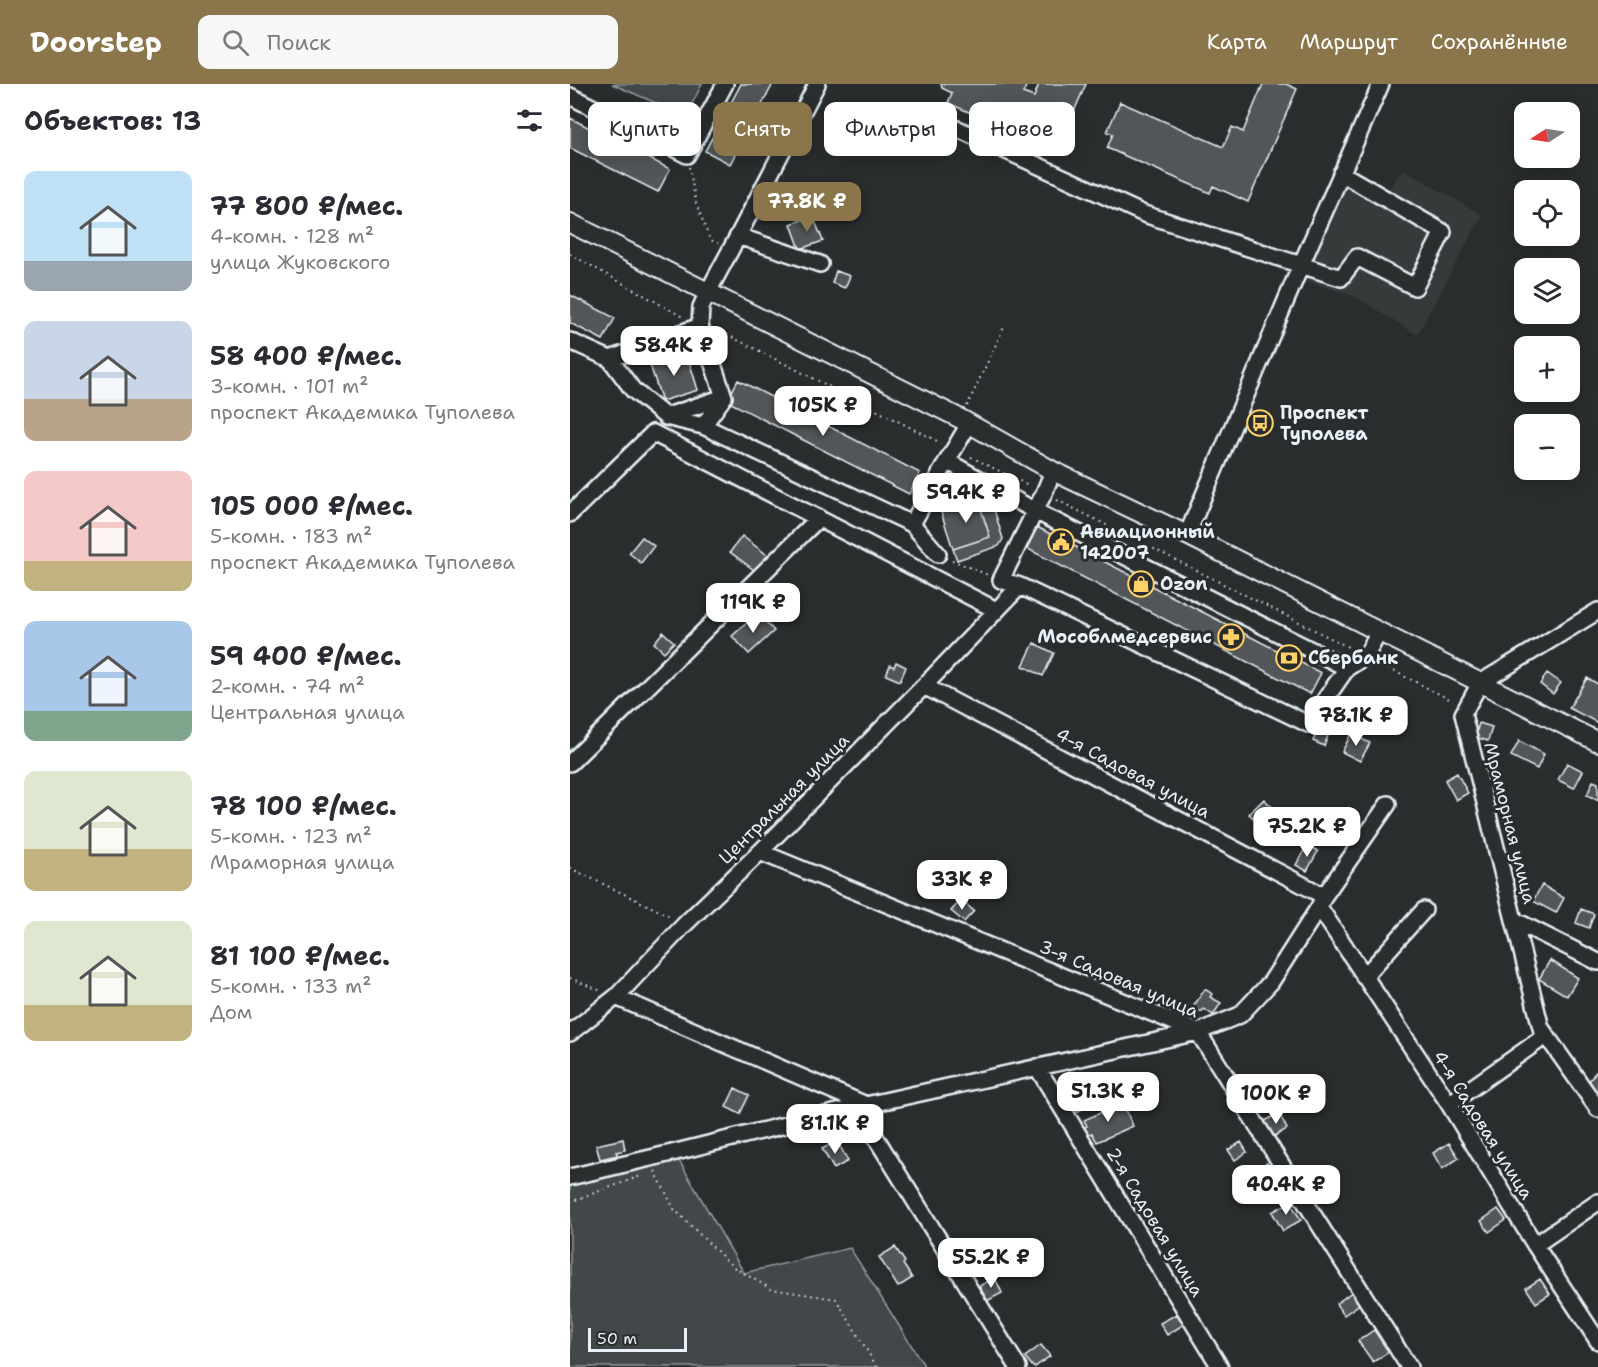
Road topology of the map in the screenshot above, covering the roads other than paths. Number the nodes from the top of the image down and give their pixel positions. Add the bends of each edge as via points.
1 (725, 84) edge
2 (817, 84) edge
3 (1381, 84) edge
4 (570, 96) edge
5 (958, 129) dead end
6 (1341, 173) junction
7 (570, 223) edge
8 (735, 243) junction
9 (820, 264) dead end
10 (1301, 265) junction
11 (708, 292) junction
12 (699, 326) junction
13 (570, 341) edge
14 (610, 359) junction
15 (724, 397) junction
16 (666, 417) junction
17 (967, 418) junction
18 (703, 426) junction
19 (950, 455) junction
20 (1053, 471) junction
21 (1035, 511) junction
22 (570, 514) edge
23 (819, 518) junction
24 (912, 524) junction
25 (1187, 535) junction
26 (938, 554) road end
27 (1020, 586) junction
28 (996, 610) junction
29 (1598, 611) edge
30 (1379, 632) junction
31 (1347, 668) junction
32 (1480, 682) junction
33 (924, 686) junction
34 (1598, 742) edge
35 (570, 764) edge
36 (1388, 804) dead end
37 (760, 852) junction
38 (1322, 901) junction
39 (1424, 910) dead end
40 (1514, 920) junction
41 (1598, 962) edge
42 (1364, 977) junction
43 (616, 997) junction
44 (1198, 1032) junction
45 (570, 1033) edge
46 (1540, 1039) dead end
47 (1037, 1067) junction
48 (1449, 1104) junction
49 (866, 1105) junction
50 (1598, 1109) edge
51 (570, 1177) edge
52 (1598, 1202) edge
53 (1535, 1245) junction
54 (1598, 1341) edge
55 (1018, 1367) edge
56 (1220, 1367) edge
57 (1409, 1367) edge

1 - 4 street via 687,155
2 - 8 street
3 - 6 street
5 - 10 street via 1144,214
6 - 10 street
6 - 10 street via 1443,232 1415,286 1357,257 1341,278
7 - 11 main road
8 - 9 street
8 - 11 street
10 - 25 street
11 - 12 street
11 - 17 main road
12 - 14 street
12 - 15 street
13 - 14 street
14 - 16 street via 633,390
15 - 16 street
15 - 18 street
16 - 18 street
17 - 19 street
17 - 20 main road
18 - 24 street
19 - 21 street
19 - 24 street
20 - 21 street
20 - 25 main road
21 - 27 street via 1001,580
21 - 31 street
22 - 23 street via 653,433
23 - 28 street
23 - 35 street
24 - 26 street
25 - 30 main road
27 - 28 street, Центральная улица
27 - 31 street via 1308,724
28 - 33 street, Центральная улица
29 - 32 street
30 - 31 street via 1366,656
30 - 32 main road
32 - 34 main road
32 - 40 street, Мраморная улица via 1463,714
33 - 37 street, Центральная улица
33 - 38 street, 4-я Садовая улица
36 - 38 street
37 - 43 street, Центральная улица
37 - 44 street, 3-я Садовая улица
38 - 42 street, 4-я Садовая улица
38 - 44 street via 1271,982 1240,1015
39 - 42 street
40 - 41 street, Мраморная улица
40 - 50 street via 1541,1028
42 - 48 street, 4-я Садовая улица
43 - 45 street, Центральная улица
43 - 49 street
44 - 47 street
44 - 57 street, 3-я Садовая улица
46 - 48 street
47 - 49 street
47 - 56 street, 2-я Садовая улица
48 - 53 street, 4-я Садовая улица
49 - 51 street
49 - 55 street via 866,1122
52 - 53 street
53 - 54 street, 4-я Садовая улица

